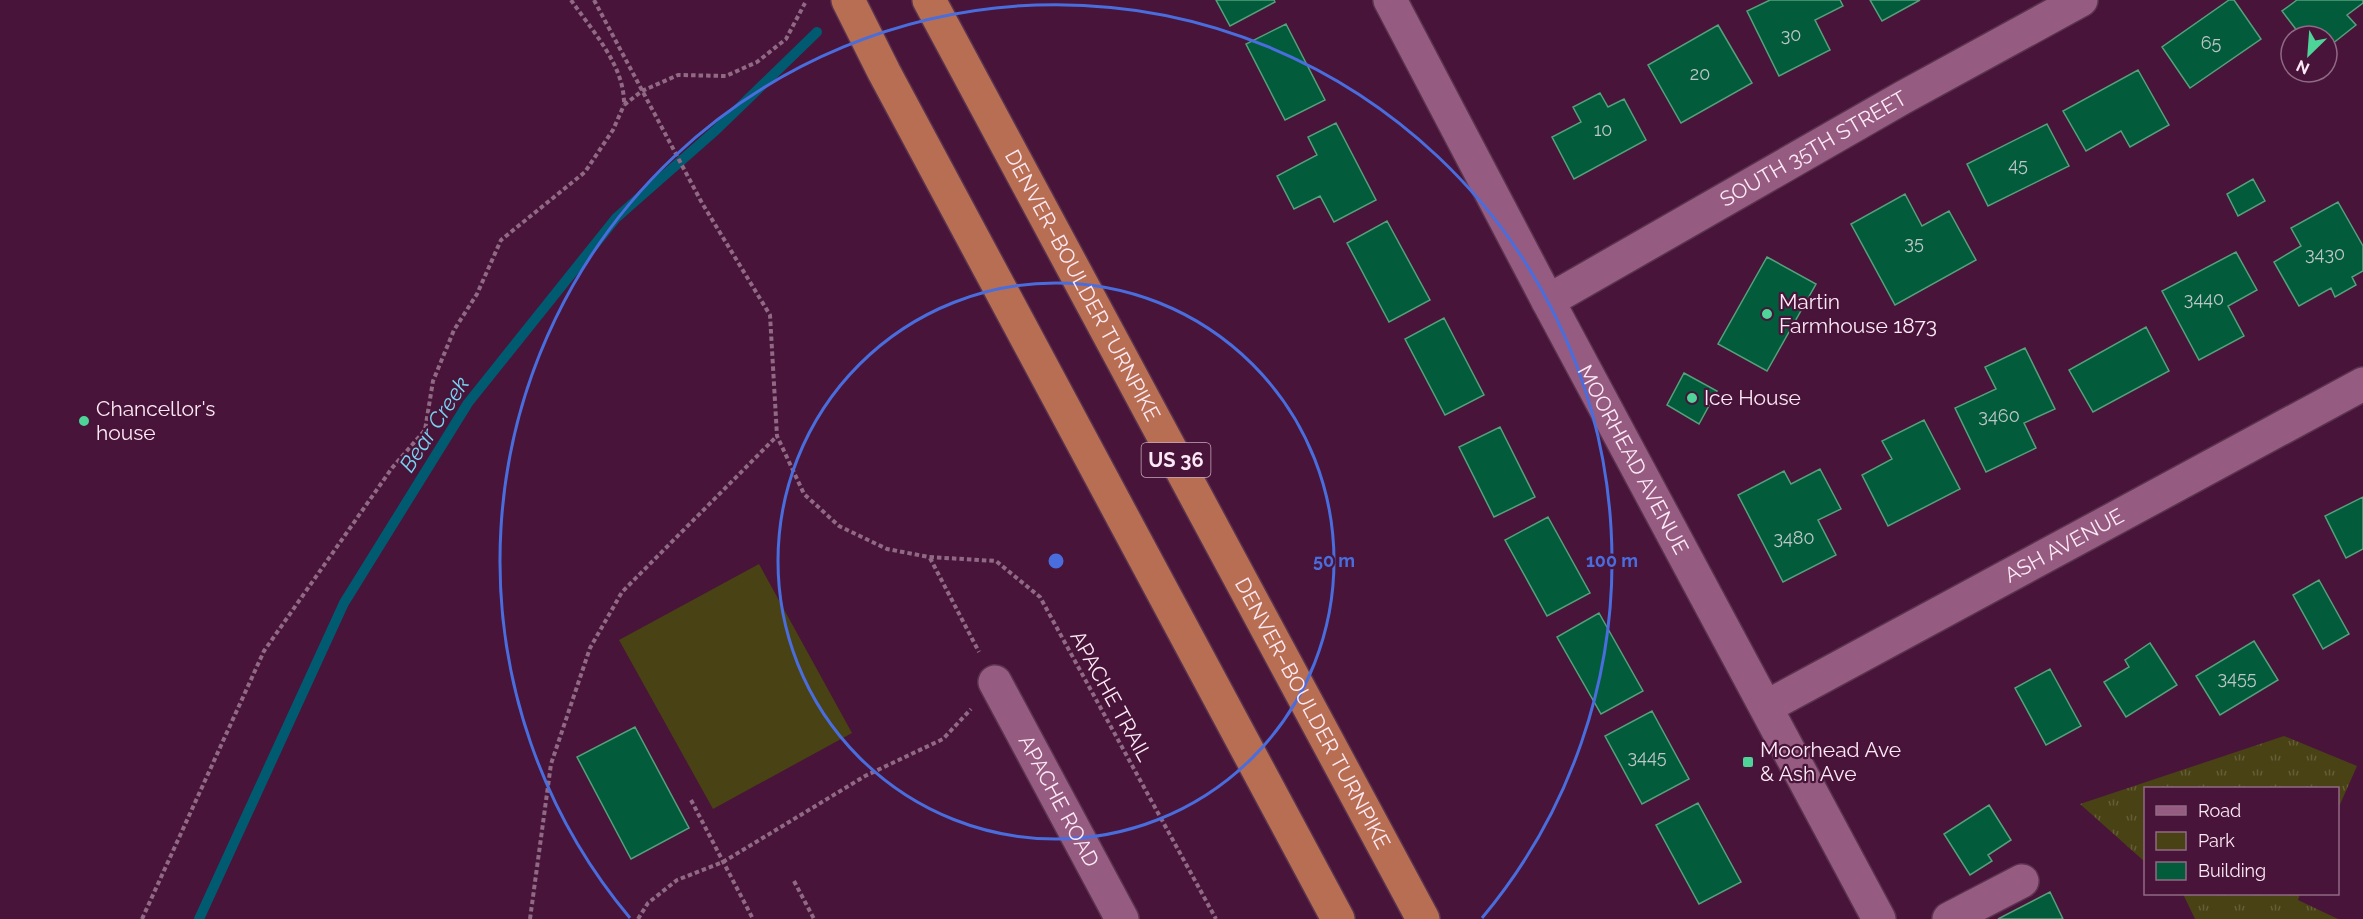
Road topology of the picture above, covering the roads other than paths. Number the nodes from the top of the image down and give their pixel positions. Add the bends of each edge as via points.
1 (848, 0) edge
2 (929, 0) edge
3 (1390, 0) edge
4 (2081, 0) edge
5 (1548, 301) junction
6 (2363, 384) edge
7 (995, 682) road end
8 (1766, 707) junction
9 (2022, 880) dead end
10 (1122, 919) edge
11 (1338, 919) edge
12 (1423, 919) edge
13 (1879, 919) edge
14 (1948, 919) edge

1 - 11 highway
2 - 12 highway, DENVER–BOULDER TURNPIKE / US 36
3 - 5 street, MOORHEAD AVENUE
4 - 5 street, SOUTH 35TH STREET
5 - 8 street, MOORHEAD AVENUE
6 - 8 street, ASH AVENUE
7 - 10 street, APACHE ROAD
8 - 13 street, MOORHEAD AVENUE
9 - 14 street

